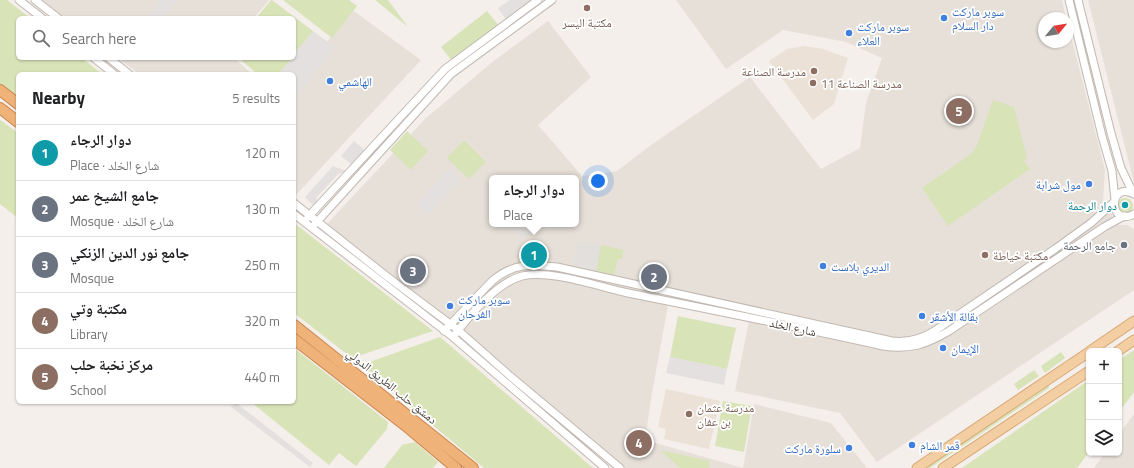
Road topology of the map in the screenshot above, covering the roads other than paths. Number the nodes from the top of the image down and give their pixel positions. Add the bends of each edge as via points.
1 (19, 0) edge
2 (35, 0) edge
3 (538, 0) edge
4 (552, 0) edge
5 (1069, 0) edge
6 (1078, 0) edge
7 (39, 16) edge
8 (55, 16) edge
9 (96, 60) edge
10 (112, 60) edge
11 (112, 72) edge
12 (126, 72) edge
13 (0, 90) edge
14 (16, 102) edge
15 (0, 108) edge
16 (16, 120) edge
17 (1133, 194) edge
18 (1114, 201) junction
19 (296, 204) edge
20 (310, 215) junction
21 (296, 216) edge
22 (1130, 216) edge
23 (317, 221) junction
24 (304, 222) junction
25 (312, 228) junction
26 (565, 269) junction
27 (563, 278) junction
28 (1134, 321) edge
29 (450, 324) junction
30 (296, 327) edge
31 (458, 330) junction
32 (444, 331) junction
33 (452, 337) junction
34 (1134, 340) edge
35 (296, 341) edge
36 (1094, 348) edge
37 (1122, 348) edge
38 (1086, 354) edge
39 (1086, 373) edge
40 (1050, 378) junction
41 (1059, 391) junction
42 (456, 468) edge
43 (473, 468) edge
44 (605, 468) edge
45 (620, 468) edge
46 (917, 468) edge
47 (943, 468) edge

1 - 7 street
2 - 8 street
3 - 20 street via 445,70
4 - 23 street via 452,74
5 - 18 street via 1112,171
6 - 17 street via 1111,133 1121,168
9 - 11 street
10 - 12 street
13 - 14 highway
15 - 16 highway
17 - 18 street via 1122,192
18 - 22 street via 1116,211
18 - 26 street via 1091,223 936,330 926,336 906,341 892,341
19 - 20 street
20 - 23 street
20 - 24 street
21 - 24 street
22 - 27 street, شارع الخلد via 1104,227 949,332 917,347 883,346
23 - 25 street
23 - 29 street
24 - 25 street
25 - 32 street
26 - 27 street
26 - 29 street via 538,265 520,266 501,273
27 - 31 street, شارع الخلد via 535,274 521,276 490,296
28 - 36 main road
29 - 31 street
29 - 32 street
30 - 43 highway, دمشق حلب الطريق الدولي
31 - 33 street, شارع الخلد
31 - 45 street
32 - 33 street
33 - 44 street
34 - 37 main road
35 - 42 highway
38 - 40 main road
39 - 41 main road
40 - 41 main road
40 - 46 main road
41 - 47 main road

